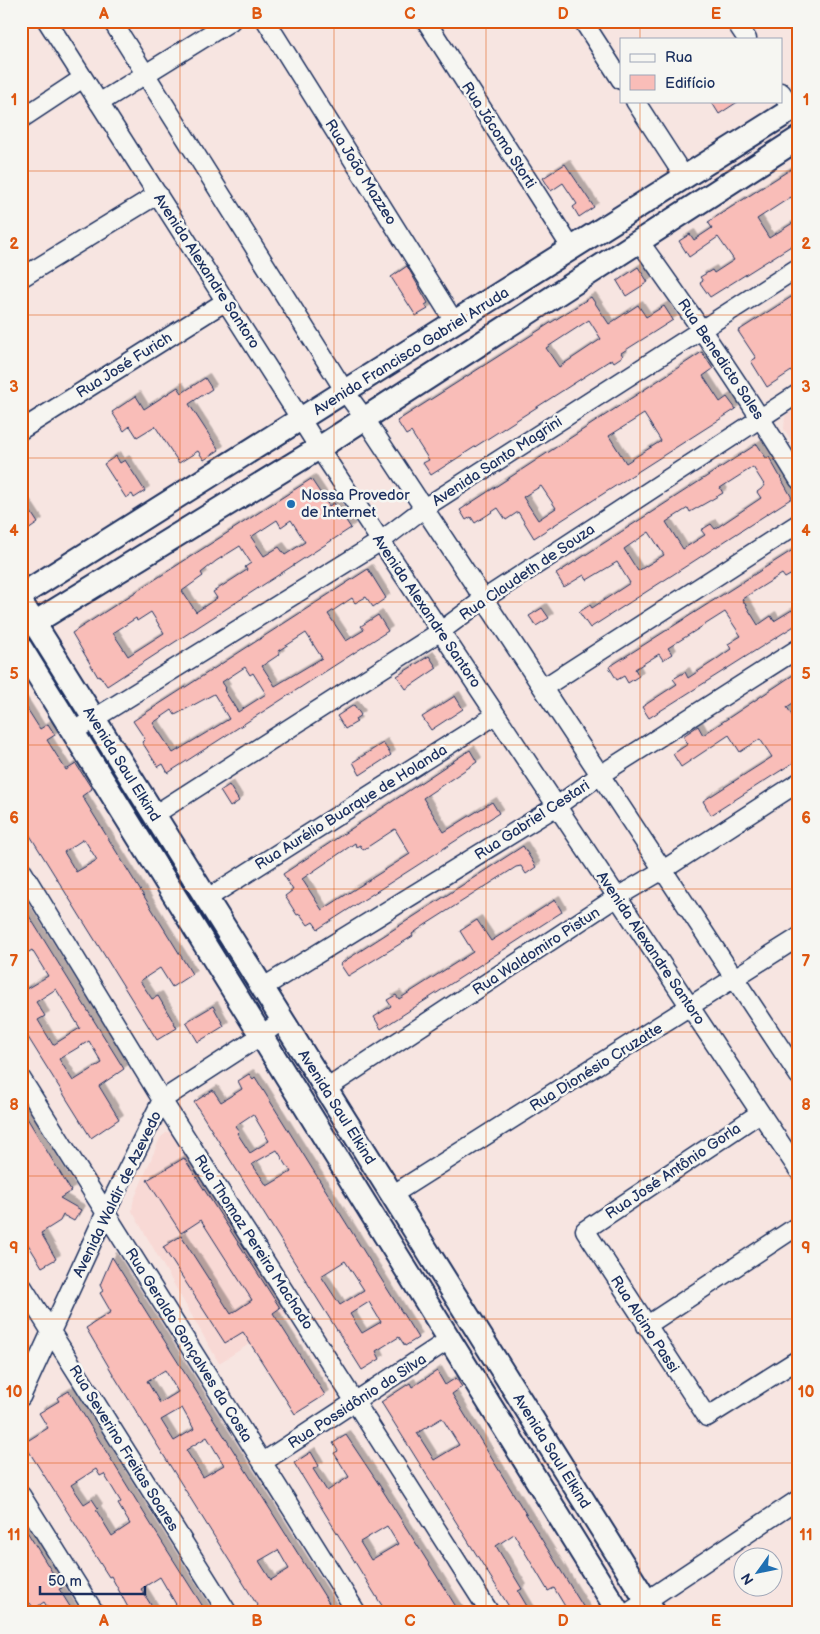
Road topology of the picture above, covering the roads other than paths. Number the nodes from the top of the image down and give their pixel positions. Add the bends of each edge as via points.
1 (47, 21) edge
2 (112, 21) edge
3 (231, 21) edge
4 (266, 21) edge
5 (426, 21) edge
6 (583, 21) edge
7 (735, 21) edge
8 (746, 38) edge
9 (146, 74) junction
10 (83, 78) junction
11 (620, 78) edge
12 (636, 102) edge
13 (791, 102) edge
14 (99, 103) junction
15 (21, 118) edge
16 (799, 138) edge
17 (685, 178) junction
18 (158, 194) junction
19 (639, 242) junction
20 (572, 249) junction
21 (799, 267) edge
22 (21, 278) edge
23 (226, 301) junction
24 (455, 323) junction
25 (702, 329) junction
26 (346, 393) junction
27 (799, 393) edge
28 (761, 417) junction
29 (365, 418) junction
30 (303, 420) junction
31 (21, 430) edge
32 (319, 448) junction
33 (799, 480) edge
34 (424, 508) junction
35 (799, 523) edge
36 (381, 540) junction
37 (21, 595) edge
38 (484, 598) junction
39 (21, 602) edge
40 (28, 621) edge
41 (441, 631) junction
42 (21, 648) edge
43 (799, 648) edge
44 (543, 688) junction
45 (496, 715) junction
46 (94, 719) junction
47 (74, 731) junction
48 (600, 775) junction
49 (799, 782) edge
50 (557, 806) junction
51 (154, 815) junction
52 (21, 869) edge
53 (663, 870) junction
54 (617, 897) junction
55 (206, 899) junction
56 (799, 937) edge
57 (735, 979) junction
58 (262, 988) junction
59 (690, 1007) junction
60 (282, 1020) junction
61 (262, 1036) junction
62 (799, 1076) edge
63 (21, 1078) edge
64 (326, 1089) junction
65 (162, 1100) junction
66 (760, 1112) junction
67 (799, 1171) edge
68 (392, 1195) junction
69 (106, 1212) junction
70 (799, 1225) edge
71 (585, 1230) joint
72 (417, 1234) junction
73 (393, 1247) junction
74 (21, 1284) edge
75 (646, 1326) junction
76 (51, 1332) junction
77 (450, 1339) junction
78 (799, 1359) edge
79 (21, 1397) edge
80 (356, 1401) junction
81 (263, 1462) junction
82 (21, 1495) edge
83 (799, 1500) edge
84 (642, 1609) edge
85 (95, 1613) edge
86 (228, 1613) edge
87 (357, 1613) edge
88 (490, 1613) edge
89 (619, 1613) edge

1 - 10 street, Avenida Alexandre Santoro
2 - 9 street
3 - 9 street
4 - 24 street, Rua João Mazzeo
5 - 20 street, Rua Jácomo Storti
6 - 11 street
7 - 8 street
9 - 14 street
9 - 26 street
10 - 14 street, Avenida Alexandre Santoro
10 - 15 street
12 - 17 street
13 - 17 main road, Avenida Francisco Gabriel Arruda
14 - 18 street, Avenida Alexandre Santoro
16 - 19 main road, Avenida Francisco Gabriel Arruda
17 - 20 main road, Avenida Francisco Gabriel Arruda
18 - 22 street
18 - 23 street, Avenida Alexandre Santoro
19 - 25 street, Rua Benedicto Sales
19 - 29 main road, Avenida Francisco Gabriel Arruda
20 - 24 main road, Avenida Francisco Gabriel Arruda
21 - 25 street, Avenida Santo Magrini
23 - 30 street, Avenida Alexandre Santoro
23 - 31 street, Rua José Furich
24 - 26 main road, Avenida Francisco Gabriel Arruda
25 - 28 street, Rua Benedicto Sales
25 - 34 street, Avenida Santo Magrini
26 - 29 street
26 - 30 main road, Avenida Francisco Gabriel Arruda
27 - 28 street, Rua Claudeth de Souza
28 - 33 street, Rua Benedicto Sales
28 - 38 street, Rua Claudeth de Souza
29 - 32 main road, Avenida Francisco Gabriel Arruda
29 - 34 street
30 - 32 street, Avenida Alexandre Santoro
30 - 37 main road, Avenida Francisco Gabriel Arruda
32 - 36 street, Avenida Alexandre Santoro
32 - 40 main road, Avenida Francisco Gabriel Arruda
34 - 36 street, Avenida Santo Magrini
34 - 38 street
35 - 44 street
36 - 41 street, Avenida Alexandre Santoro
36 - 46 street, Avenida Santo Magrini
38 - 41 street, Rua Claudeth de Souza
38 - 44 street
39 - 40 main road, Avenida Saul Elkind
40 - 46 main road, Avenida Saul Elkind
41 - 45 street, Avenida Alexandre Santoro
41 - 51 street, Rua Claudeth de Souza
42 - 47 main road, Avenida Saul Elkind
43 - 48 street, Rua Gabriel Cestari
44 - 48 street
45 - 50 street, Avenida Alexandre Santoro
45 - 55 street, Rua Aurélio Buarque de Holanda
46 - 47 street, Avenida Santo Magrini
46 - 51 main road, Avenida Saul Elkind
47 - 61 main road, Avenida Saul Elkind
48 - 50 street, Rua Gabriel Cestari
48 - 53 street
49 - 53 street, Rua Waldomiro Pistun
50 - 54 street, Avenida Alexandre Santoro
50 - 58 street, Rua Gabriel Cestari
51 - 55 main road, Avenida Saul Elkind
52 - 65 street, Rua Thomaz Pereira Machado
53 - 54 street, Rua Waldomiro Pistun
53 - 57 street
54 - 59 street, Avenida Alexandre Santoro
54 - 64 street, Rua Waldomiro Pistun
55 - 58 main road, Avenida Saul Elkind
56 - 57 street, Rua Dionésio Cruzatte
57 - 59 street, Rua Dionésio Cruzatte
57 - 62 street
58 - 60 main road, Avenida Saul Elkind
59 - 66 street, Avenida Alexandre Santoro
59 - 68 street, Rua Dionésio Cruzatte
60 - 61 street, Avenida Waldir de Azevedo
60 - 64 main road, Avenida Saul Elkind
61 - 65 street, Avenida Waldir de Azevedo
61 - 73 main road, Avenida Saul Elkind
63 - 69 street, Rua Geraldo Gonçalves da Costa
64 - 68 main road, Avenida Saul Elkind
65 - 69 street, Avenida Waldir de Azevedo
65 - 80 street, Rua Thomaz Pereira Machado
66 - 67 street, Avenida Alexandre Santoro
66 - 71 street, Rua José Antônio Gorla
68 - 72 main road, Avenida Saul Elkind
69 - 76 street, Avenida Waldir de Azevedo
69 - 81 street, Rua Geraldo Gonçalves da Costa
70 - 75 street
71 - 75 street, Rua Alcino Passi
72 - 73 main road
72 - 84 main road, Avenida Saul Elkind
73 - 77 main road, Avenida Saul Elkind
74 - 76 street, Rua Severino Freitas Soares
75 - 78 street, Rua Alcino Passi via 707,1417
76 - 79 street, Avenida Waldir de Azevedo
76 - 86 street, Rua Severino Freitas Soares
77 - 80 street, Rua Possidônio da Silva
77 - 89 main road, Avenida Saul Elkind
80 - 81 street, Rua Possidônio da Silva
80 - 88 street, Rua Thomaz Pereira Machado
81 - 87 street, Rua Geraldo Gonçalves da Costa
82 - 85 street
83 - 84 street

